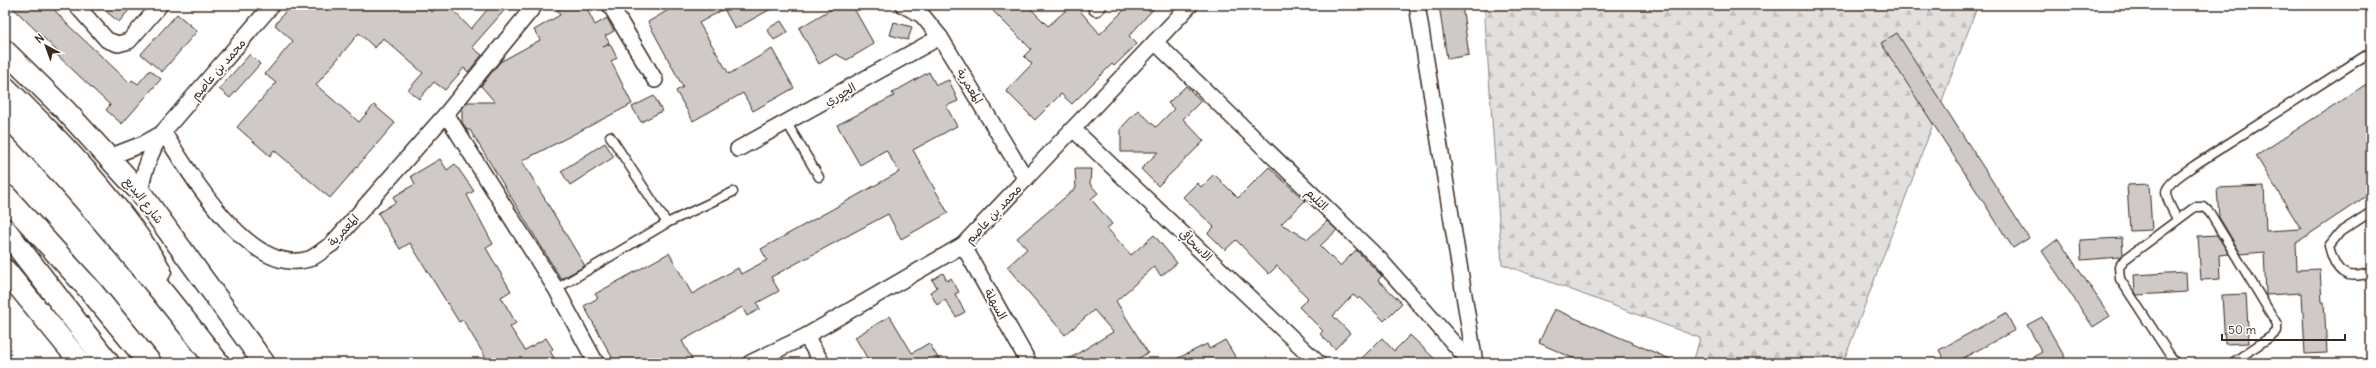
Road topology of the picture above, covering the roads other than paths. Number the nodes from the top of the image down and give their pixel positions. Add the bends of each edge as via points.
1 (76, 5) edge
2 (160, 5) edge
3 (272, 5) edge
4 (536, 5) edge
5 (610, 5) edge
6 (903, 5) edge
7 (1190, 5) edge
8 (1417, 5) edge
9 (940, 37) junction
10 (1155, 42) junction
11 (5, 51) edge
12 (2371, 52) edge
13 (655, 80) dead end
14 (5, 88) edge
15 (5, 113) edge
16 (446, 114) junction
17 (787, 123) junction
18 (1073, 129) junction
19 (163, 132) junction
20 (610, 136) dead end
21 (738, 149) dead end
22 (109, 157) junction
23 (819, 177) dead end
24 (1026, 179) junction
25 (140, 192) junction
26 (733, 192) dead end
27 (5, 196) edge
28 (2371, 212) edge
29 (2176, 219) junction
30 (667, 223) junction
31 (5, 230) edge
32 (963, 245) junction
33 (5, 270) edge
34 (2371, 272) edge
35 (556, 289) junction
36 (806, 336) junction
37 (198, 338) junction
38 (81, 363) edge
39 (108, 363) edge
40 (150, 363) edge
41 (218, 363) edge
42 (264, 363) edge
43 (596, 363) edge
44 (750, 363) edge
45 (822, 363) edge
46 (1029, 363) edge
47 (1318, 363) edge
48 (1471, 363) edge
49 (1475, 363) edge
50 (2175, 363) edge
51 (2232, 363) edge

1 - 2 street via 107,40 118,44 130,40
3 - 19 street, محمد بن عاصم
4 - 16 street, المعمرية
5 - 13 street
6 - 9 street, المعمرية via 922,15
7 - 10 street, محمد بن عاصم
8 - 49 street
9 - 17 street, الجوري
9 - 24 street, المعمرية
10 - 18 street, محمد بن عاصم
10 - 48 street, الثليم via 1380,260
11 - 22 main road, شارع البديع
12 - 29 lane via 2198,162 2172,182 2166,193
14 - 37 highway via 81,168 141,239
15 - 37 highway via 122,241
16 - 19 street, المعمرية via 332,244 309,259 290,261 269,257 235,231 212,204
16 - 35 street
17 - 21 street, الجوري
17 - 23 lane
18 - 24 street, محمد بن عاصم
18 - 47 street, الاسحاقي
19 - 22 street, محمد بن عاصم via 143,144
19 - 25 street, محمد بن عاصم via 152,147 144,168
20 - 30 lane
22 - 25 main road, شارع البديع
24 - 32 street, محمد بن عاصم
25 - 42 main road, شارع البديع
26 - 30 lane
27 - 40 highway via 91,290
28 - 34 lane via 2340,232 2329,246 2332,260 2343,274 2358,277
29 - 50 lane via 2124,260 2119,267 2120,279
29 - 51 lane via 2195,207 2204,207 2210,213 2277,324 2277,332
30 - 35 lane
31 - 39 highway
32 - 36 street, محمد بن عاصم
32 - 46 street, السهلة
33 - 38 main road
35 - 43 street
36 - 44 street, محمد بن عاصم
36 - 45 street
37 - 41 highway

